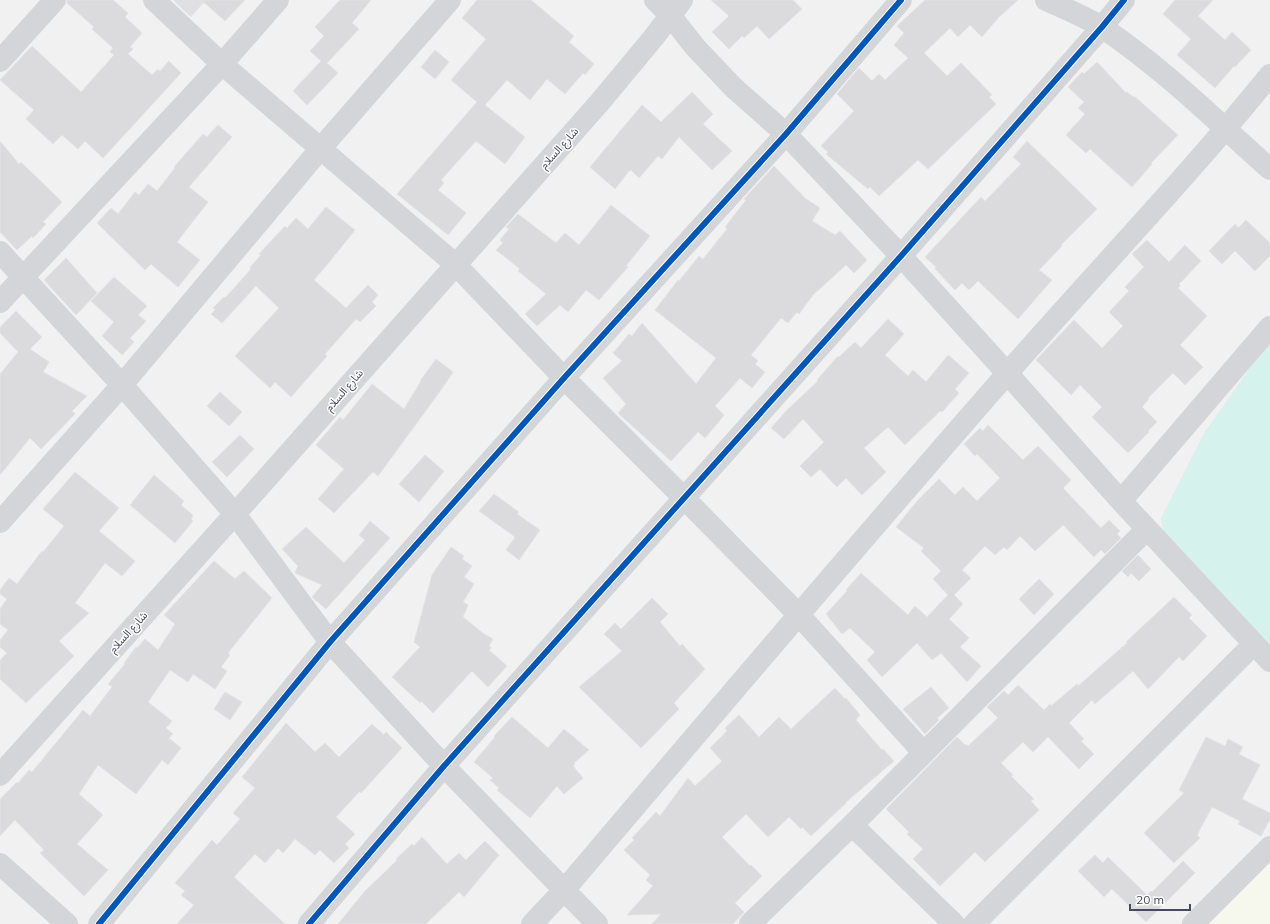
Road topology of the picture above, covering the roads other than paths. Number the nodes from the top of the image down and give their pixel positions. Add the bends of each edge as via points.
1 (55, 0) edge
2 (154, 0) edge
3 (278, 0) edge
4 (450, 0) edge
5 (901, 0) edge
6 (1046, 0) edge
7 (1124, 0) edge
8 (669, 5) edge
9 (1102, 27) junction
10 (0, 61) edge
11 (222, 64) junction
12 (1270, 75) edge
13 (1226, 130) junction
14 (786, 134) junction
15 (321, 148) junction
16 (1270, 169) edge
17 (0, 252) edge
18 (901, 256) junction
19 (456, 264) junction
20 (24, 277) junction
21 (0, 302) edge
22 (1270, 327) edge
23 (1008, 373) junction
24 (564, 378) junction
25 (122, 385) junction
26 (684, 498) junction
27 (1120, 501) junction
28 (235, 514) junction
29 (0, 522) edge
30 (1147, 529) junction
31 (798, 614) junction
32 (330, 642) junction
33 (1254, 644) junction
34 (1270, 661) edge
35 (923, 752) junction
36 (444, 766) junction
37 (0, 775) edge
38 (852, 825) junction
39 (1270, 847) edge
40 (0, 864) edge
41 (565, 889) junction
42 (67, 924) edge
43 (99, 924) edge
44 (309, 924) edge
45 (532, 924) edge
46 (597, 924) edge
47 (750, 924) edge
48 (954, 924) edge
49 (974, 924) edge
50 (1193, 924) edge

1 - 10 street
2 - 11 street
3 - 11 street
4 - 15 street
5 - 14 street
6 - 9 street
7 - 9 street
8 - 14 street via 696,47 734,88
8 - 19 street, شارع السلام via 654,37 600,102
9 - 13 street via 1182,89
9 - 18 street
11 - 15 street
11 - 20 street
12 - 13 street
13 - 16 street
13 - 23 street
14 - 18 street
14 - 24 street
15 - 19 street
15 - 25 street
17 - 20 street
18 - 23 street
18 - 26 street
19 - 24 street
19 - 28 street, شارع السلام
20 - 21 street
20 - 25 street
22 - 27 street
23 - 27 street
23 - 31 street
24 - 26 street
24 - 32 street
25 - 28 street
25 - 29 street
26 - 31 street
26 - 36 street
27 - 30 street
28 - 32 street
28 - 37 street, شارع السلام
30 - 33 street
30 - 35 street
31 - 35 street
31 - 41 street
32 - 36 street
32 - 43 street
33 - 34 street
33 - 49 street
35 - 38 street
36 - 41 street
36 - 44 street
38 - 47 street
38 - 48 street
39 - 50 street
40 - 42 street
41 - 45 street
41 - 46 street

